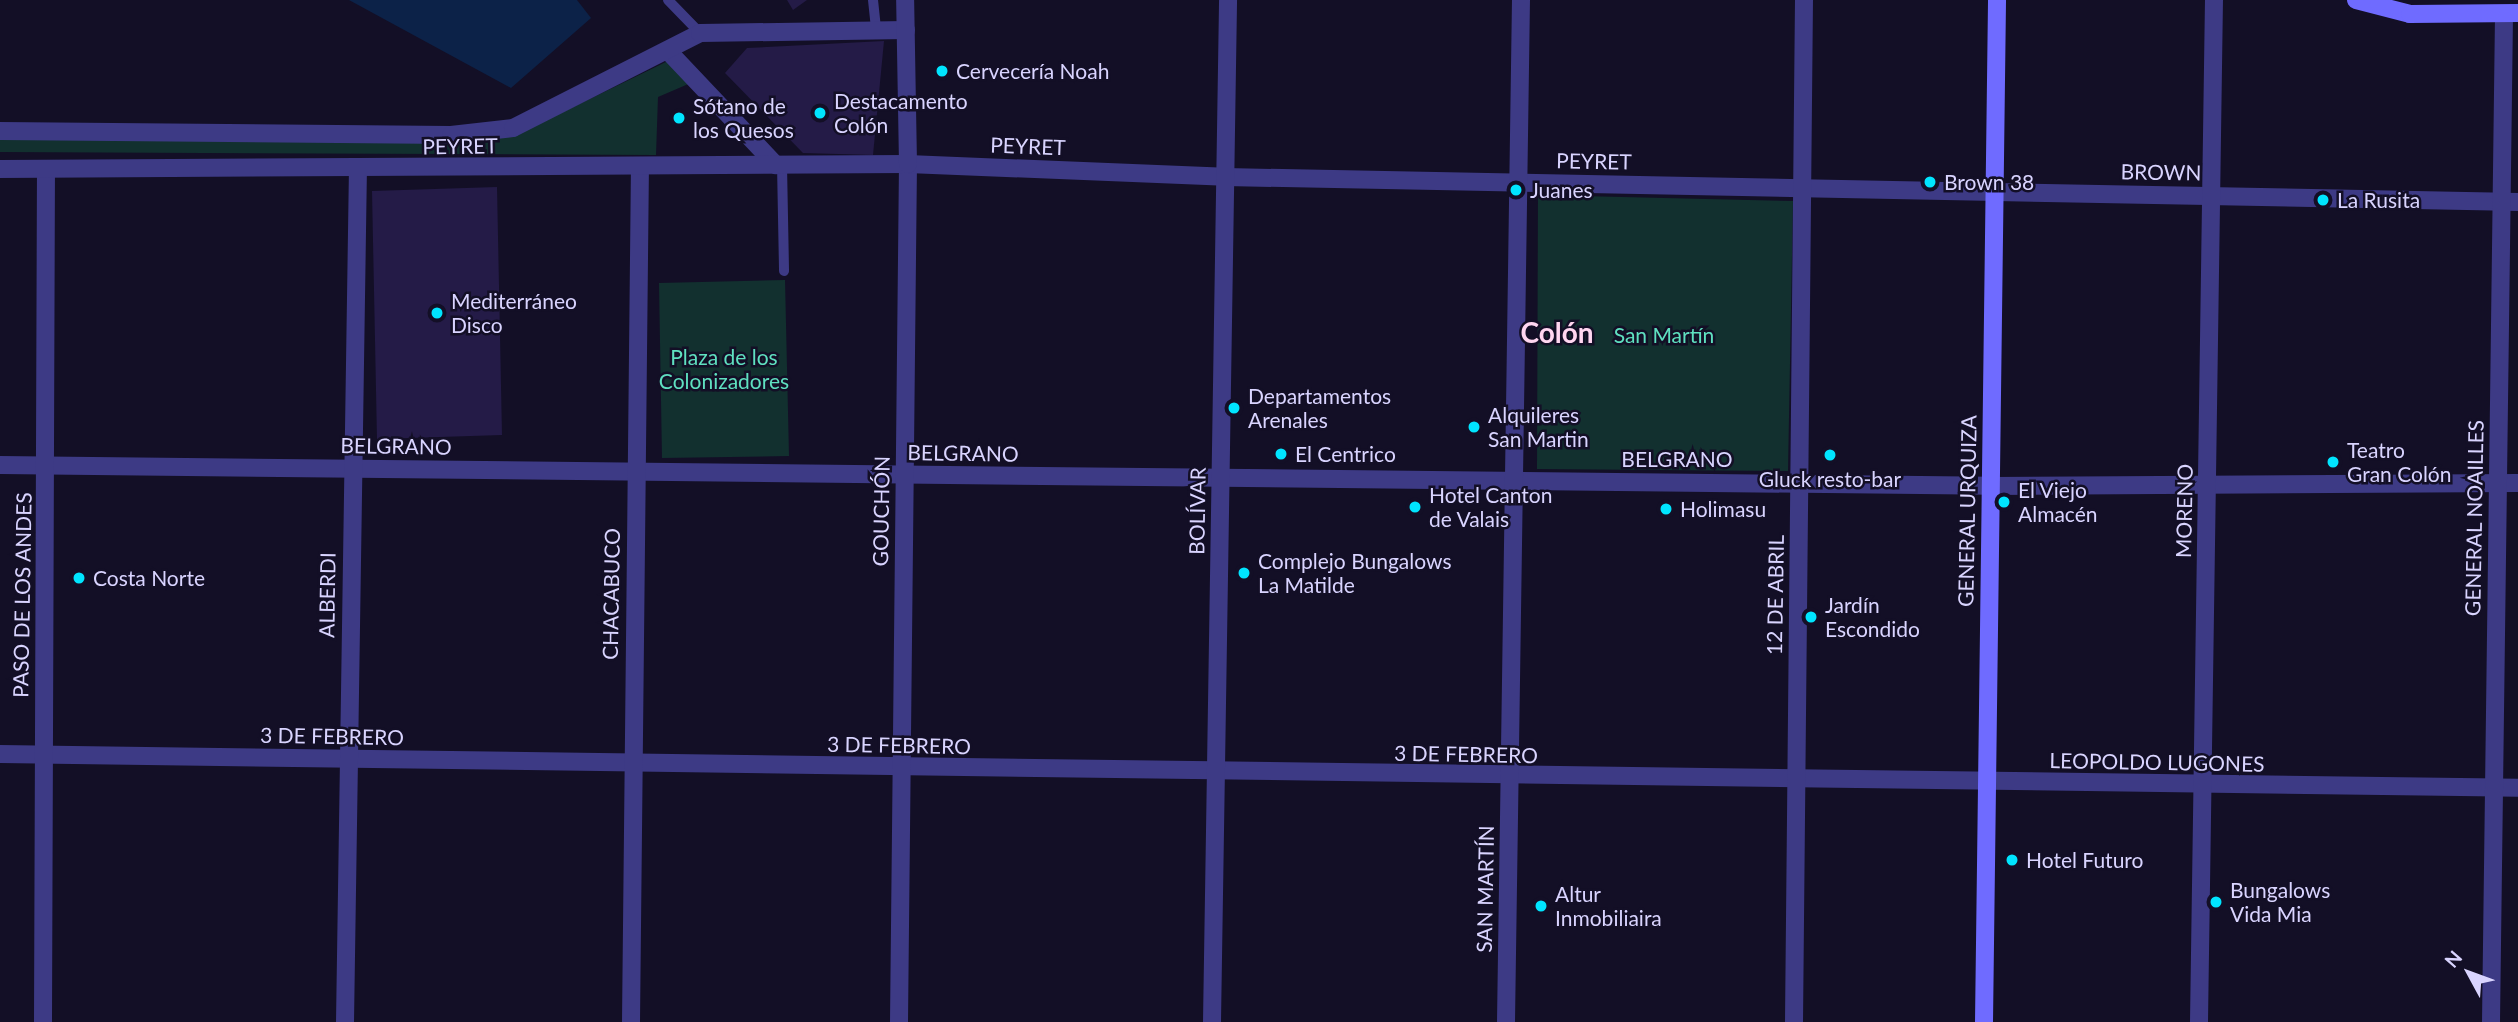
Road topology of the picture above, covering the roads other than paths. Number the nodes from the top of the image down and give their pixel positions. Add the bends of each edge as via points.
1 (668, 0) edge
2 (873, 0) edge
3 (905, 0) edge
4 (1228, 0) edge
5 (1521, 0) edge
6 (1804, 0) edge
7 (1997, 0) edge
8 (2214, 0) edge
9 (2356, 0) edge
10 (2511, 14) edge
11 (876, 30) junction
12 (906, 30) junction
13 (700, 33) junction
14 (669, 52) junction
15 (0, 131) edge
16 (908, 164) junction
17 (779, 165) junction
18 (640, 167) junction
19 (0, 169) edge
20 (46, 169) junction
21 (358, 170) junction
22 (1225, 177) junction
23 (1518, 183) junction
24 (1802, 188) junction
25 (1994, 192) junction
26 (2211, 196) junction
27 (2509, 202) edge
28 (784, 271) dead end
29 (0, 465) edge
30 (46, 466) junction
31 (352, 469) junction
32 (636, 472) junction
33 (905, 475) junction
34 (1221, 478) junction
35 (1514, 481) junction
36 (2497, 482) junction
37 (1799, 483) junction
38 (2207, 483) junction
39 (2518, 483) edge
40 (1990, 486) junction
41 (0, 754) edge
42 (43, 754) junction
43 (347, 759) junction
44 (631, 764) junction
45 (902, 768) junction
46 (1216, 773) junction
47 (1510, 778) junction
48 (1797, 782) junction
49 (1987, 784) junction
50 (2203, 786) junction
51 (2494, 788) junction
52 (2518, 788) edge
53 (43, 1022) edge
54 (345, 1022) edge
55 (631, 1022) edge
56 (899, 1022) edge
57 (1212, 1022) edge
58 (1506, 1022) edge
59 (1794, 1022) edge
60 (1984, 1022) edge
61 (2199, 1022) edge
62 (2491, 1022) edge

1 - 13 lane
2 - 11 lane
3 - 12 street, GOUCHÓN
4 - 22 street, BOLÍVAR
5 - 23 street, SAN MARTÍN
6 - 24 street, 12 DE ABRIL
7 - 25 main road, GENERAL URQUIZA
8 - 26 street, MORENO
9 - 10 main road via 2410,13
10 - 27 street, GENERAL NOAILLES
11 - 12 street
11 - 13 street
12 - 16 street, GOUCHÓN
13 - 14 street, PEYRET
14 - 15 street, PEYRET via 513,128 450,135
14 - 17 street
16 - 17 street, PEYRET
16 - 22 street, PEYRET
16 - 33 street, GOUCHÓN
17 - 18 street, PEYRET
17 - 28 lane
18 - 21 street, PEYRET
18 - 32 street, CHACABUCO
19 - 20 street, PEYRET
20 - 21 street, PEYRET
20 - 30 street, PASO DE LOS ANDES
21 - 31 street, ALBERDI
22 - 23 street, PEYRET
22 - 34 street, BOLÍVAR
23 - 24 street, PEYRET
23 - 35 street, SAN MARTÍN
24 - 25 street, BROWN
24 - 37 street, 12 DE ABRIL
25 - 26 street, BROWN
25 - 40 main road, GENERAL URQUIZA
26 - 27 street, BROWN
26 - 38 street, MORENO
27 - 36 street, GENERAL NOAILLES
29 - 30 street, BELGRANO
30 - 31 street, BELGRANO
30 - 42 street, PASO DE LOS ANDES
31 - 32 street, BELGRANO
31 - 43 street, ALBERDI
32 - 33 street, BELGRANO
32 - 44 street, CHACABUCO
33 - 34 street, BELGRANO
33 - 45 street, GOUCHÓN
34 - 35 street, BELGRANO
34 - 46 street, BOLÍVAR
35 - 37 street, BELGRANO
35 - 47 street, SAN MARTÍN
36 - 38 street, BELGRANO
36 - 39 street, BELGRANO
36 - 51 street, GENERAL NOAILLES
37 - 40 street, BELGRANO
37 - 48 street, 12 DE ABRIL
38 - 40 street, BELGRANO
38 - 50 street, MORENO
40 - 49 main road, GENERAL URQUIZA
41 - 42 street, 3 DE FEBRERO
42 - 43 street, 3 DE FEBRERO
42 - 53 street, PASO DE LOS ANDES
43 - 44 street, 3 DE FEBRERO
43 - 54 street, ALBERDI
44 - 45 street, 3 DE FEBRERO
44 - 55 street, CHACABUCO
45 - 46 street, 3 DE FEBRERO
45 - 56 street, GOUCHÓN
46 - 47 street, 3 DE FEBRERO
46 - 57 street, BOLÍVAR
47 - 48 street, 3 DE FEBRERO
47 - 58 street, SAN MARTÍN
48 - 49 street, LEOPOLDO LUGONES
48 - 59 street, 12 DE ABRIL
49 - 50 street, LEOPOLDO LUGONES
49 - 60 main road, GENERAL URQUIZA
50 - 51 street, LEOPOLDO LUGONES
50 - 61 street, MORENO
51 - 52 street, LEOPOLDO LUGONES
51 - 62 street, GENERAL NOAILLES

